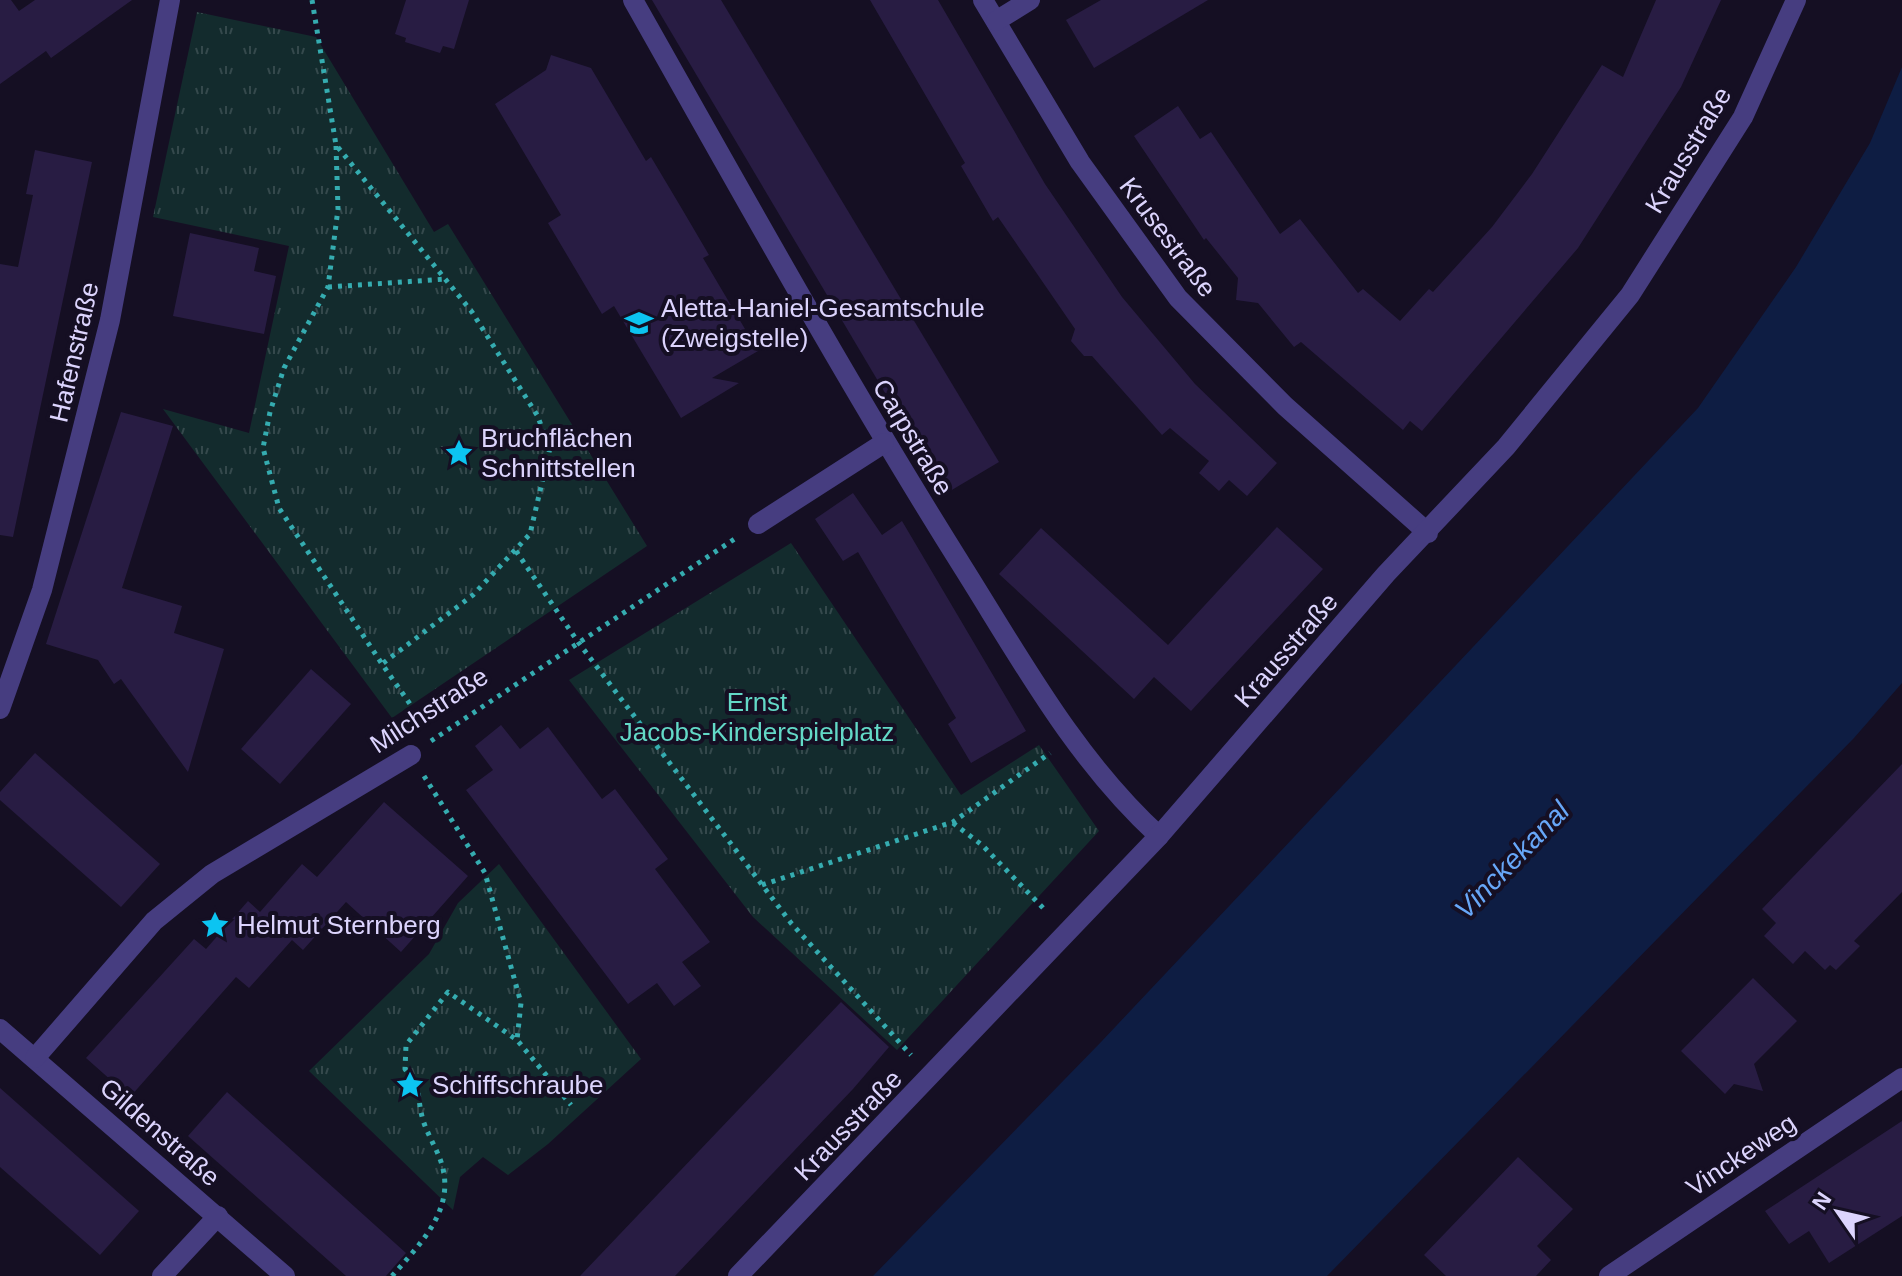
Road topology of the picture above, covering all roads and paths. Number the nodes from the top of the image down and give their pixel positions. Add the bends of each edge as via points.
1 (170, 0) edge
2 (312, 0) edge
3 (633, 0) edge
4 (983, 0) edge
5 (1030, 0) edge
6 (1796, 0) edge
7 (996, 21) junction
8 (336, 145) junction
9 (448, 279) junction
10 (328, 287) junction
11 (884, 443) junction
12 (758, 524) joint
13 (1428, 533) junction
14 (516, 551) junction
15 (578, 642) junction
16 (382, 664) junction
17 (387, 671) dead end
18 (0, 709) edge
19 (1070, 739) junction
20 (411, 755) junction
21 (953, 822) junction
22 (1159, 836) junction
23 (762, 885) junction
24 (1067, 933) junction
25 (0, 1029) edge
26 (517, 1040) junction
27 (35, 1058) junction
28 (931, 1076) junction
29 (1902, 1078) edge
30 (571, 1105) dead end
31 (218, 1216) junction
32 (162, 1276) edge
33 (285, 1276) edge
34 (392, 1276) edge
35 (738, 1276) edge
36 (1609, 1276) edge

1 - 18 street, Hafenstraße via 110,320 42,590
2 - 8 path
3 - 11 street, Carpstraße
4 - 7 street, Krusestraße
5 - 7 street
6 - 13 street, Krausstraße via 1743,117 1630,295
7 - 13 street, Krusestraße via 1080,162 1178,298 1285,406
8 - 9 path
8 - 10 path via 338,209
9 - 10 path
9 - 14 path via 537,415 550,448 530,534
10 - 16 path via 284,368 263,448 279,508
11 - 12 street
11 - 19 street, Carpstraße
12 - 15 path, Milchstraße
13 - 22 street, Krausstraße via 1386,574
14 - 15 path
14 - 16 path via 473,595
15 - 20 path, Milchstraße
15 - 23 path
16 - 17 path
16 - 20 path via 410,704
19 - 21 path
19 - 22 street, Carpstraße via 1123,803
20 - 26 path via 485,873 521,1003
20 - 27 street, Milchstraße via 212,874 154,921
21 - 23 path
21 - 24 path
22 - 24 street, Krausstraße
23 - 28 path
24 - 28 street, Krausstraße
25 - 27 street, Gildenstraße
26 - 30 path
26 - 34 path via 448,992 406,1045 405,1069 418,1083 423,1121 441,1161 447,1192 429,1234
27 - 31 street, Gildenstraße
28 - 35 street, Krausstraße
29 - 36 street, Vinckeweg
31 - 32 street
31 - 33 street, Gildenstraße

